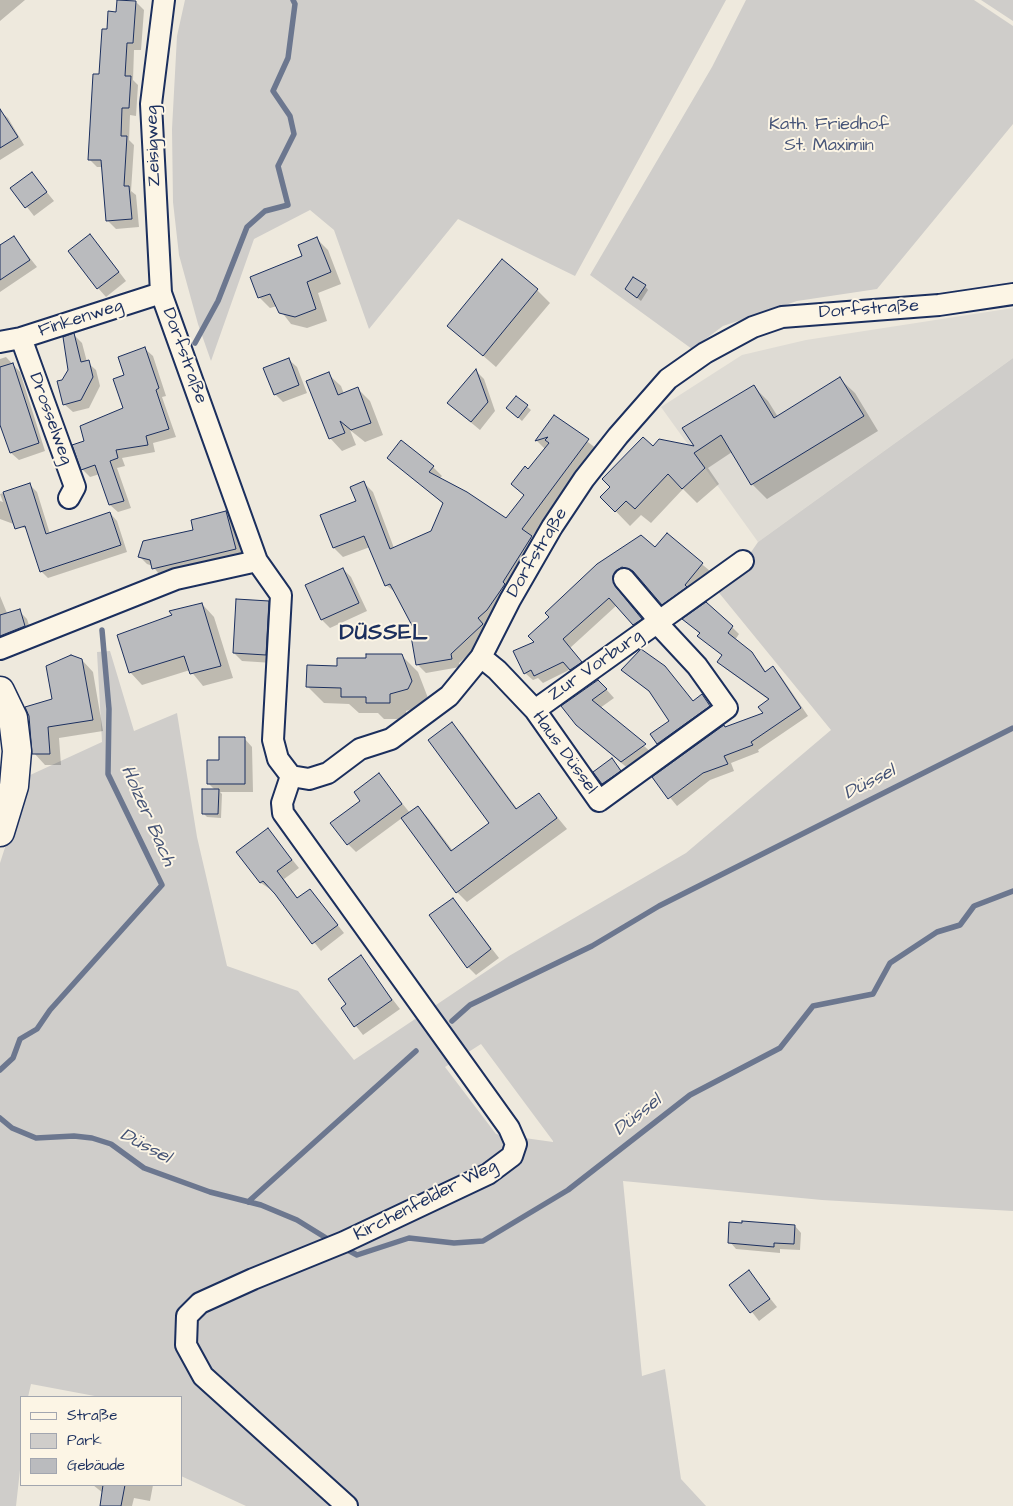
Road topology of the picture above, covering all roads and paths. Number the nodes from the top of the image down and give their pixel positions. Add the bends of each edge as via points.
1 (164, 0) edge
2 (161, 293) junction
3 (1013, 294) edge
4 (20, 338) junction
5 (0, 342) edge
6 (69, 498) dead end
7 (256, 561) junction
8 (742, 561) dead end
9 (624, 579) dead end
10 (657, 623) junction
11 (0, 649) edge
12 (481, 657) junction
13 (0, 691) edge
14 (727, 708) joint
15 (535, 710) junction
16 (291, 776) junction
17 (0, 832) edge
18 (347, 1506) edge

1 - 2 street, Zeisigweg via 151,104
2 - 4 street, Finkenweg
2 - 7 street, Dorfstraße
3 - 12 street, Dorfstraße via 939,305 782,317 753,327 705,353 668,379 584,479 524,575
4 - 5 street, Finkenweg
4 - 6 street, Drosselweg via 75,487
7 - 11 street via 176,579
7 - 16 street, Dorfstraße via 280,595 273,740 278,760
8 - 10 street, Zur Vorburg
9 - 10 street, Zur Vorburg via 653,613
10 - 14 street, Zur Vorburg via 697,666
10 - 15 street, Zur Vorburg
12 - 15 street, Haus Düssel
12 - 16 street, Dorfstraße via 449,696 391,739 360,750 328,773 309,779
13 - 17 main road via 13,718 18,750 14,786
14 - 15 street, Haus Düssel via 599,801
16 - 18 street, Kirchenfelder Weg via 282,803 283,813 509,1128 516,1144 512,1156 488,1174 311,1257 200,1303 187,1316 186,1345 202,1376

